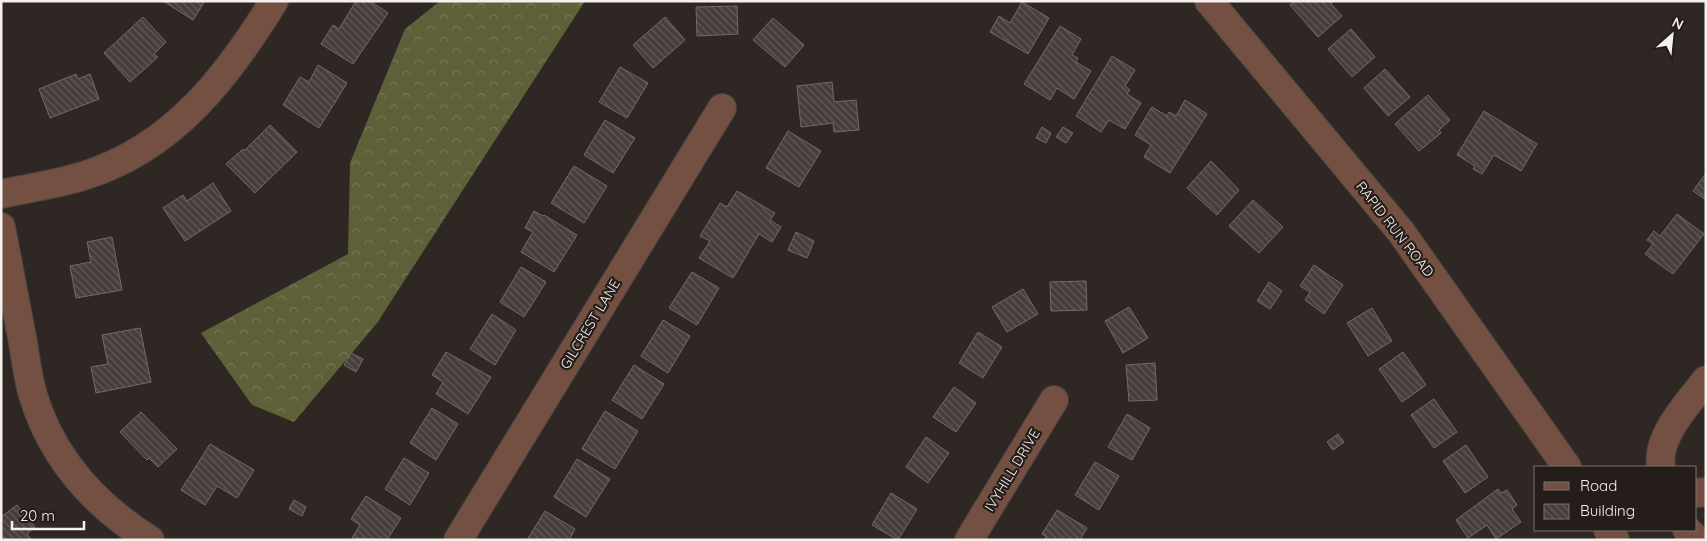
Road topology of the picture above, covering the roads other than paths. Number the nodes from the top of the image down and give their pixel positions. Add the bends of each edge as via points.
1 (274, 1) edge
2 (1209, 1) edge
3 (722, 108) dead end
4 (1, 194) edge
5 (1, 226) edge
6 (1706, 380) edge
7 (1054, 400) dead end
8 (1566, 466) edge
9 (1661, 466) edge
10 (1688, 531) edge
11 (150, 540) edge
12 (458, 540) edge
13 (969, 540) edge
14 (1697, 540) edge

1 - 4 street via 244,50 216,87 183,119 155,139 117,163 86,175
2 - 8 street, RAPID RUN ROAD via 1401,232
3 - 12 street, GILCREST LANE
5 - 11 street via 33,395 48,434 87,490 120,521
6 - 9 street via 1670,429 1659,456
7 - 13 street, IVYHILL DRIVE
10 - 14 street

